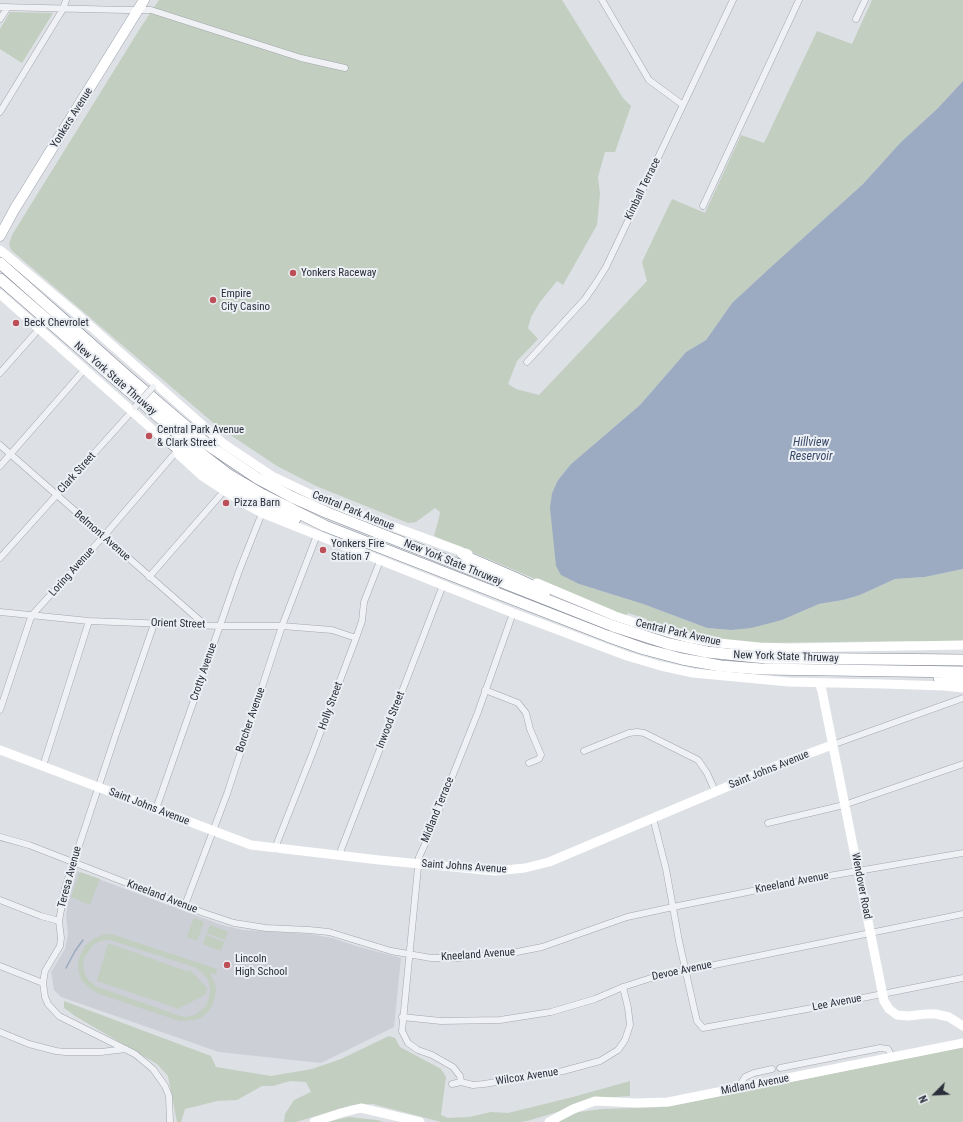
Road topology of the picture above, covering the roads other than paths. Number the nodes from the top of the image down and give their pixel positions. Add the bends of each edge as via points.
1 (66, 0) edge
2 (144, 0) edge
3 (602, 0) edge
4 (733, 0) edge
5 (799, 0) edge
6 (865, 0) edge
7 (0, 7) edge
8 (8, 7) junction
9 (64, 9) junction
10 (138, 9) junction
11 (0, 19) edge
12 (856, 19) dead end
13 (345, 68) dead end
14 (683, 105) junction
15 (0, 112) edge
16 (703, 206) dead end
17 (0, 236) edge
18 (0, 250) edge
19 (0, 263) edge
20 (0, 279) edge
21 (0, 294) edge
22 (39, 329) junction
23 (528, 362) dead end
24 (85, 369) junction
25 (0, 373) edge
26 (155, 386) junction
27 (134, 409) junction
28 (158, 433) junction
29 (0, 445) edge
30 (176, 452) junction
31 (10, 454) junction
32 (0, 466) edge
33 (224, 491) junction
34 (56, 496) junction
35 (262, 513) junction
36 (325, 526) junction
37 (317, 535) junction
38 (103, 537) junction
39 (462, 553) junction
40 (0, 558) edge
41 (380, 561) junction
42 (150, 577) junction
43 (443, 585) junction
44 (565, 607) junction
45 (0, 612) edge
46 (513, 613) junction
47 (33, 614) junction
48 (89, 621) junction
49 (154, 624) junction
50 (205, 625) junction
51 (220, 626) junction
52 (282, 626) junction
53 (356, 638) junction
54 (963, 645) edge
55 (963, 653) edge
56 (854, 659) junction
57 (963, 660) edge
58 (859, 671) junction
59 (963, 672) edge
60 (963, 680) edge
61 (819, 684) junction
62 (963, 688) edge
63 (485, 690) junction
64 (963, 698) edge
65 (0, 710) edge
66 (832, 745) junction
67 (0, 750) edge
68 (584, 751) dead end
69 (529, 764) dead end
70 (963, 764) edge
71 (44, 766) junction
72 (99, 787) junction
73 (715, 791) junction
74 (844, 805) junction
75 (156, 809) junction
76 (653, 818) junction
77 (768, 823) dead end
78 (212, 831) junction
79 (0, 837) edge
80 (277, 849) junction
81 (963, 853) edge
82 (340, 856) junction
83 (73, 862) junction
84 (418, 864) junction
85 (858, 871) junction
86 (0, 900) edge
87 (184, 905) junction
88 (673, 907) junction
89 (963, 914) edge
90 (59, 921) junction
91 (870, 933) junction
92 (409, 955) junction
93 (0, 966) edge
94 (686, 970) junction
95 (963, 978) edge
96 (43, 983) junction
97 (623, 987) junction
98 (882, 994) junction
99 (402, 1017) junction
100 (963, 1026) edge
101 (0, 1032) edge
102 (963, 1043) edge
103 (126, 1049) junction
104 (892, 1057) junction
105 (780, 1068) dead end
106 (772, 1069) dead end
107 (461, 1082) junction
108 (452, 1084) dead end
109 (742, 1086) junction
110 (170, 1122) edge
111 (314, 1122) edge
112 (420, 1122) edge
113 (549, 1122) edge

1 - 9 street
2 - 10 main road, Yonkers Avenue
3 - 14 street via 649,80
4 - 14 street, Kimball Terrace
5 - 16 street
6 - 12 street
7 - 8 street
8 - 9 street
8 - 11 street
9 - 10 street
9 - 15 street
10 - 13 street via 151,10 260,46
10 - 17 main road, Yonkers Avenue
14 - 23 street, Kimball Terrace via 606,267 585,299
18 - 26 main road, Central Park Avenue via 79,316
19 - 44 highway, New York State Thruway via 187,428 224,457 257,478 328,513
20 - 36 highway, New York State Thruway via 204,456 229,475 263,495
21 - 22 main road
22 - 24 main road
22 - 25 street
24 - 27 main road
24 - 31 street
26 - 27 street, Clark Street, bridge
26 - 39 main road, Central Park Avenue via 224,444 272,476 356,513
27 - 28 main road
27 - 34 street, Clark Street
28 - 30 main road
28 - 36 highway via 204,469 246,497 306,523
29 - 31 street, Belmont Avenue
30 - 33 main road via 202,476
30 - 38 street, Loring Avenue
31 - 32 street
31 - 34 street, Belmont Avenue
33 - 35 main road
33 - 42 street
34 - 38 street, Belmont Avenue
34 - 40 street, Clark Street
35 - 37 main road
35 - 51 street, Crotty Avenue
36 - 58 highway, New York State Thruway via 644,649 741,668
37 - 41 main road
37 - 52 street, Borcher Avenue
38 - 42 street, Belmont Avenue
38 - 47 street, Loring Avenue
39 - 44 highway via 553,596
39 - 54 main road, Central Park Avenue via 513,571 615,616 652,629 704,640 788,648
41 - 43 main road
41 - 53 street, Holly Street via 364,602 362,622
42 - 50 street, Belmont Avenue
43 - 46 main road
43 - 82 street, Inwood Street
44 - 56 highway, New York State Thruway via 650,638 707,652 766,658
45 - 47 street, Orient Street
46 - 61 main road via 626,656 661,666 692,673
46 - 63 street, Midland Terrace
47 - 48 street, Orient Street
47 - 65 street, Loring Avenue
48 - 49 street, Orient Street
48 - 71 street
49 - 50 street, Orient Street
49 - 72 street, Teresa Avenue
50 - 51 street, Orient Street
51 - 52 street, Orient Street
51 - 75 street, Crotty Avenue
52 - 53 street, Orient Street via 332,630
52 - 78 street, Borcher Avenue
53 - 80 street, Holly Street via 277,843
55 - 56 highway
56 - 57 highway, New York State Thruway
58 - 59 highway, New York State Thruway
58 - 60 highway
61 - 62 main road
61 - 66 main road, Wendover Road
63 - 69 street via 518,704 526,713 541,755
63 - 84 street, Midland Terrace
64 - 66 street, Saint Johns Avenue
66 - 73 main road, Saint Johns Avenue
66 - 74 main road, Wendover Road
67 - 71 main road, Saint Johns Avenue
68 - 73 street via 629,733 644,733 698,760
70 - 74 street
71 - 72 main road, Saint Johns Avenue
72 - 75 main road, Saint Johns Avenue
72 - 83 street, Teresa Avenue
73 - 76 main road, Saint Johns Avenue
74 - 77 street
74 - 85 main road, Wendover Road
75 - 78 main road, Saint Johns Avenue
76 - 84 main road, Saint Johns Avenue via 531,867 489,871
76 - 88 street
78 - 80 main road, Saint Johns Avenue via 247,844
78 - 87 street, Borcher Avenue
79 - 83 street, Kneeland Avenue
80 - 82 main road, Saint Johns Avenue
81 - 85 street, Kneeland Avenue
82 - 84 main road, Saint Johns Avenue
83 - 87 street, Kneeland Avenue
83 - 90 street, Teresa Avenue
84 - 92 street, Midland Terrace
85 - 88 street, Kneeland Avenue
85 - 91 main road, Wendover Road
86 - 90 street
87 - 92 street, Kneeland Avenue via 234,923 328,932
88 - 92 street, Kneeland Avenue via 628,917 548,945 517,952 460,958
88 - 94 street
89 - 91 street, Devoe Avenue
90 - 96 street, Teresa Avenue via 60,946 45,971
91 - 94 street, Devoe Avenue
91 - 98 main road, Wendover Road
92 - 99 street, Midland Terrace
93 - 96 street
94 - 97 street, Devoe Avenue
94 - 98 street, Lee Avenue via 697,1021 703,1028
95 - 98 street, Lee Avenue
96 - 103 street via 48,1004 59,1016
97 - 99 street, Devoe Avenue via 567,1008 516,1018 441,1021
97 - 107 street, Wilcox Avenue via 630,1025 625,1040 612,1054 600,1061 563,1071 484,1084
98 - 100 main road, Wendover Road via 887,1007 897,1015 936,1014 949,1017
99 - 107 street via 402,1031 408,1043 453,1067
101 - 103 street via 29,1044 56,1051 101,1052
102 - 104 main road, Midland Avenue
103 - 110 street via 147,1062 159,1077 169,1096
104 - 105 street via 888,1049 880,1048
104 - 109 main road, Midland Avenue
106 - 109 street via 745,1077
107 - 108 street, Wilcox Avenue
109 - 113 main road, Midland Avenue via 668,1102 595,1101
111 - 112 main road via 361,1108

